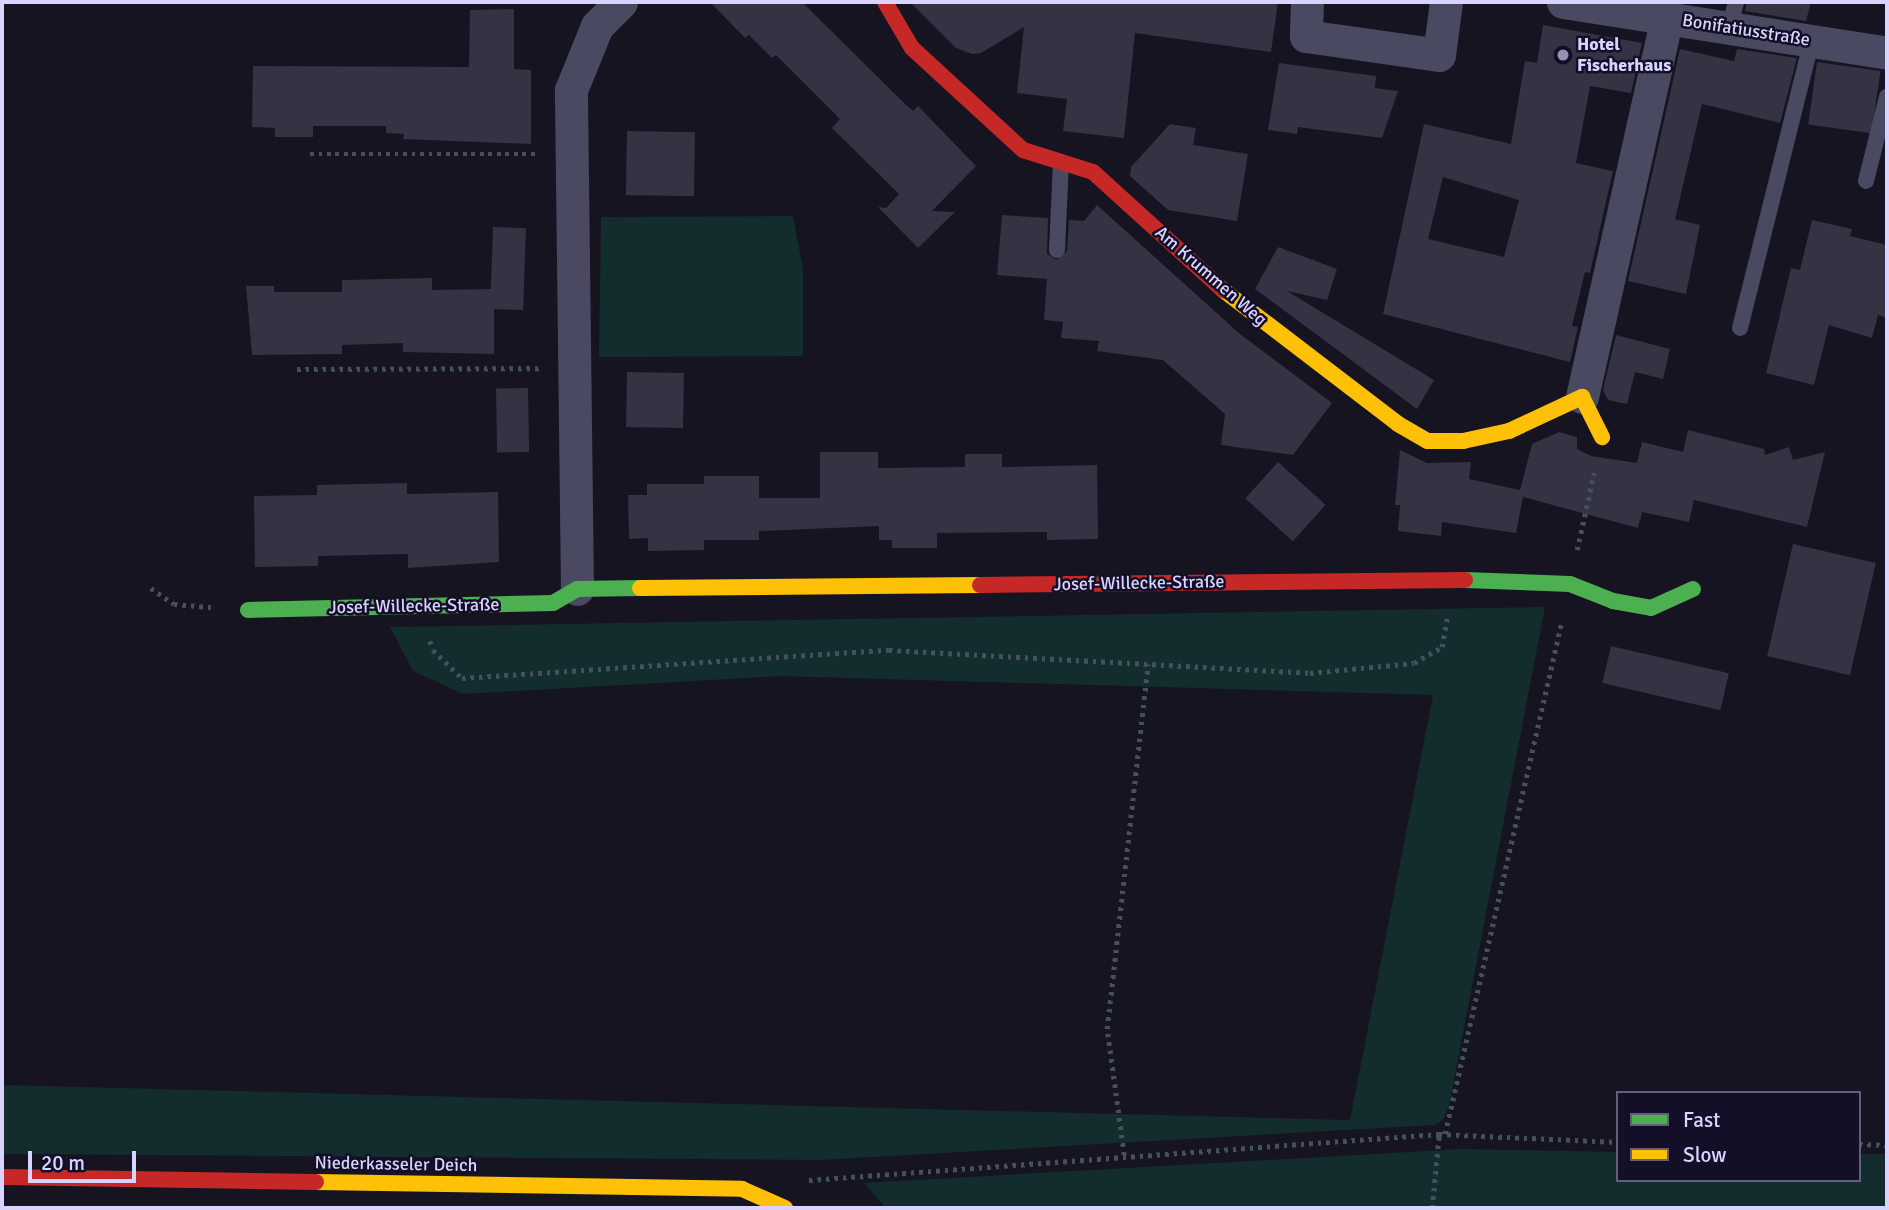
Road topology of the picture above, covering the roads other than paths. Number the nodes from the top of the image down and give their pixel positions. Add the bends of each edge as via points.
1 (621, 2) edge
2 (885, 2) edge
3 (1307, 2) edge
4 (1446, 2) edge
5 (1563, 2) edge
6 (1732, 15) edge
7 (1667, 18) junction
8 (1812, 40) junction
9 (1887, 52) edge
10 (1887, 97) edge
11 (1061, 162) junction
12 (1866, 181) dead end
13 (1057, 250) dead end
14 (1740, 328) dead end
15 (1582, 397) junction
16 (1602, 437) road end
17 (577, 589) junction
18 (1693, 589) dead end
19 (248, 610) road end
20 (2, 1177) edge
21 (511, 1186) junction
22 (512, 1208) edge
23 (786, 1208) edge

1 - 17 street via 597,26 571,90
2 - 11 street, Am Krummen Weg via 912,48 976,111 1023,150
3 - 4 street via 1306,36 1439,55
5 - 7 street, Bonifatiusstraße
6 - 7 street, Bonifatiusstraße
6 - 8 street, Bonifatiusstraße
7 - 15 street
8 - 9 street, Bonifatiusstraße
8 - 14 lane
10 - 12 lane
11 - 13 lane
11 - 15 street, Am Krummen Weg via 1093,172 1255,318 1428,441 1463,442 1509,431
15 - 16 street
17 - 18 street, Josef-Willecke-Straße via 1452,580 1570,584 1613,601 1651,608
17 - 19 street, Josef-Willecke-Straße via 553,603
20 - 21 street, Niederkasseler Deich
21 - 22 lane
21 - 23 street, Niederkasseler Deich via 743,1189

